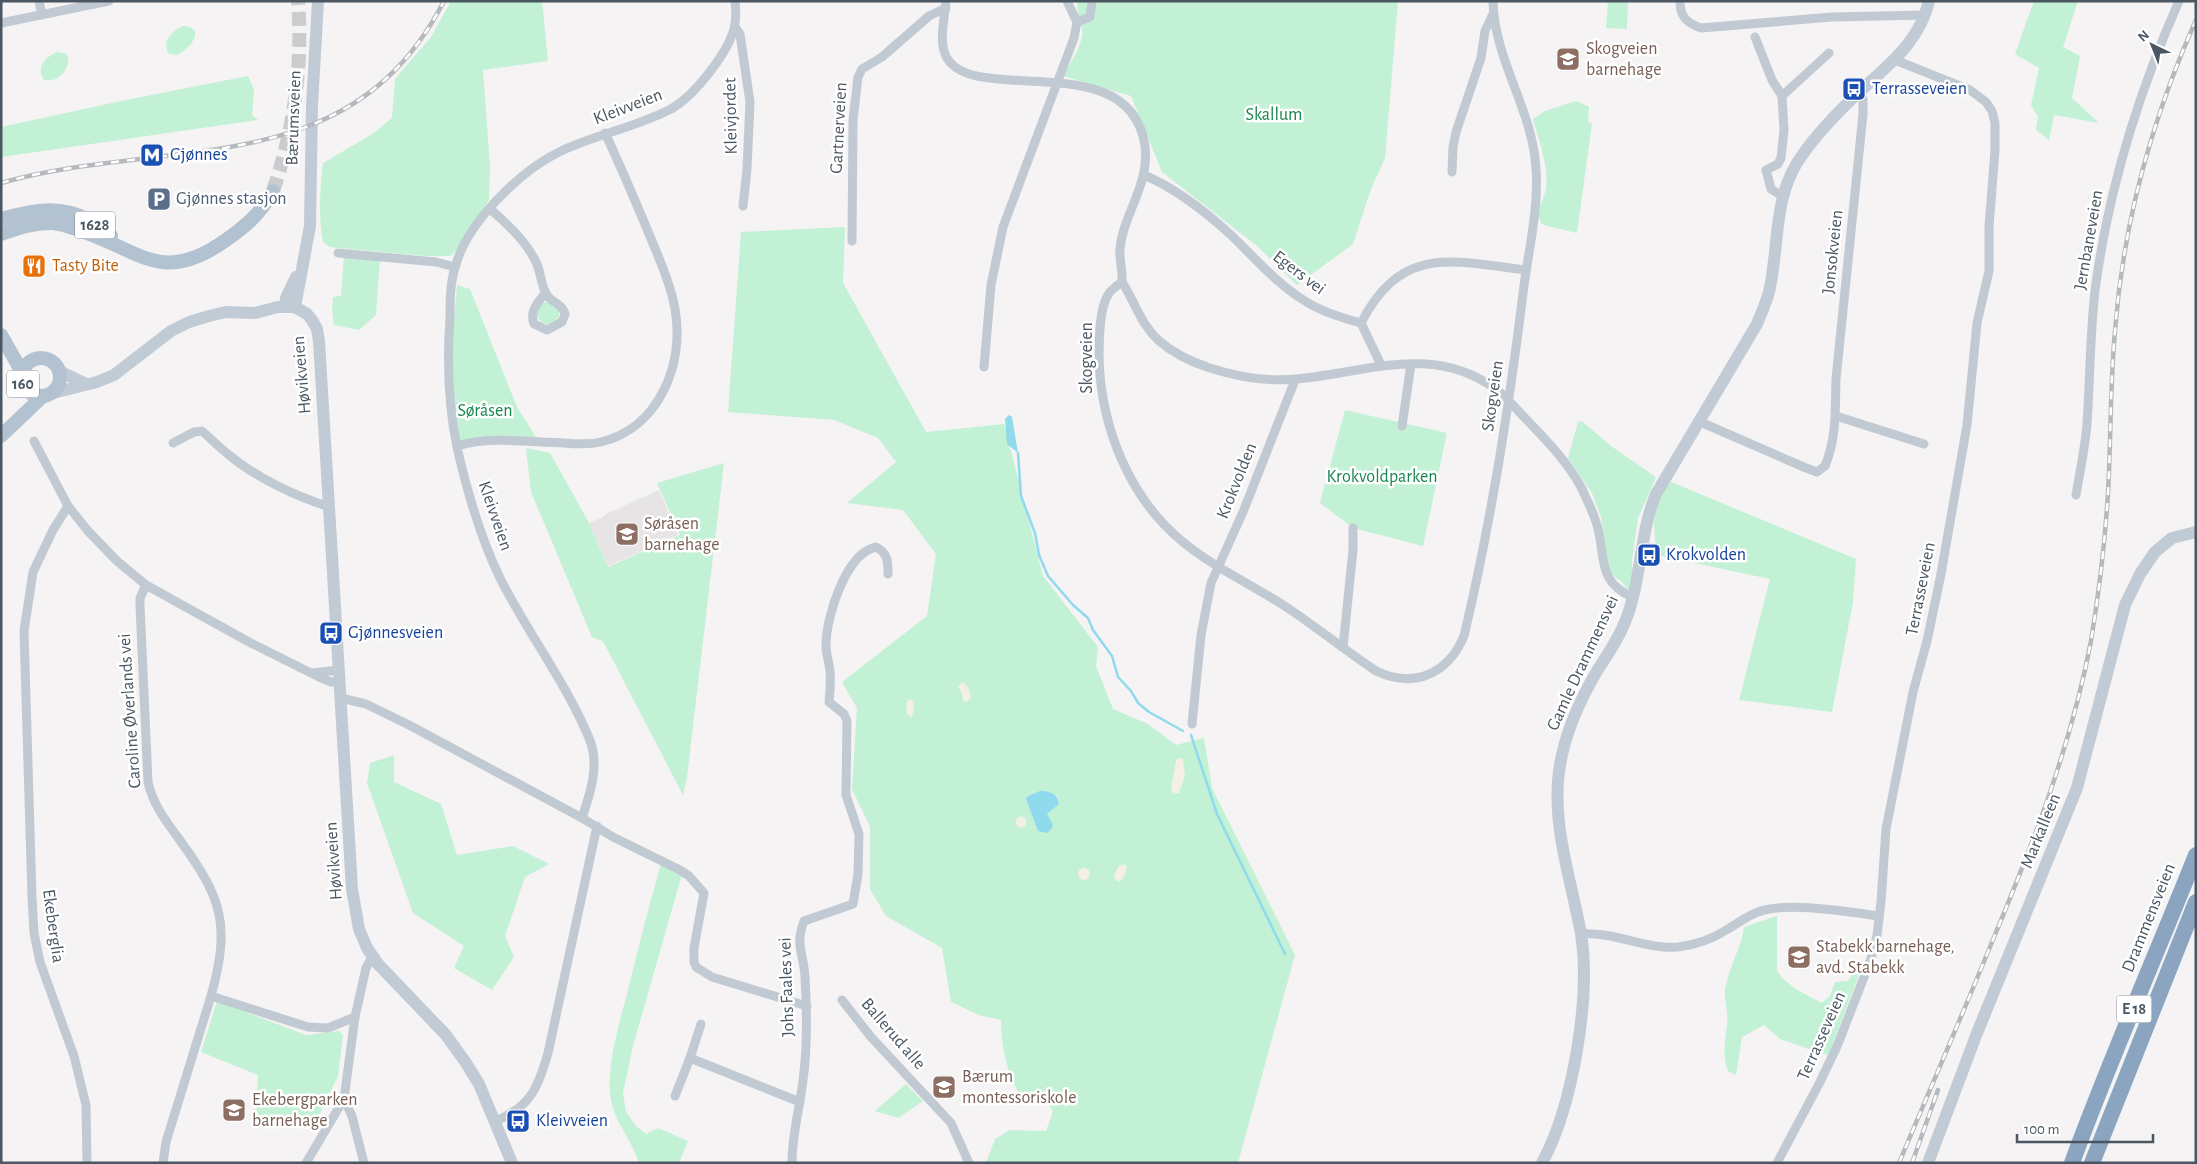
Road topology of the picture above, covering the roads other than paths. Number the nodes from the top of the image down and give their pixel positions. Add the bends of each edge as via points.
1 (39, 1) edge
2 (109, 1) edge
3 (318, 1) edge
4 (735, 1) edge
5 (1067, 1) edge
6 (1092, 1) edge
7 (1493, 1) edge
8 (1680, 1) edge
9 (1929, 1) edge
10 (2179, 1) edge
11 (946, 4) edge
12 (1493, 14) junction
13 (42, 15) junction
14 (1926, 15) junction
15 (1076, 22) junction
16 (1, 23) edge
17 (735, 27) junction
18 (1755, 37) dead end
19 (1829, 53) dead end
20 (1895, 60) junction
21 (1058, 84) junction
22 (1860, 91) junction
23 (1782, 96) junction
24 (605, 133) junction
25 (1452, 172) dead end
26 (1144, 175) junction
27 (273, 192) tunnel mouth
28 (1782, 196) junction
29 (743, 206) dead end
30 (490, 209) junction
31 (1, 219) edge
32 (1, 234) edge
33 (852, 241) dead end
34 (129, 251) junction
35 (338, 253) dead end
36 (455, 267) junction
37 (1526, 270) junction
38 (1122, 282) junction
39 (545, 293) dead end
40 (290, 307) junction
41 (1361, 323) junction
42 (1, 335) edge
43 (10, 348) junction
44 (33, 360) junction
45 (1410, 364) junction
46 (1381, 365) junction
47 (984, 366) dead end
48 (59, 371) junction
49 (22, 372) junction
50 (1294, 380) junction
51 (86, 384) junction
52 (24, 386) junction
53 (47, 395) junction
54 (1508, 400) junction
55 (1836, 416) junction
56 (17, 420) junction
57 (1698, 422) junction
58 (1402, 426) dead end
59 (1, 436) edge
60 (34, 441) dead end
61 (173, 443) dead end
62 (1924, 444) dead end
63 (457, 446) junction
64 (2076, 495) dead end
65 (68, 506) junction
66 (330, 507) junction
67 (1353, 528) dead end
68 (2196, 532) edge
69 (1219, 566) junction
70 (888, 574) dead end
71 (146, 585) junction
72 (1634, 598) junction
73 (1343, 647) junction
74 (339, 676) junction
75 (341, 698) junction
76 (1192, 724) dead end
77 (582, 818) junction
78 (597, 826) junction
79 (2196, 855) edge
80 (2196, 902) edge
81 (1879, 916) junction
82 (1580, 934) junction
83 (372, 957) junction
84 (211, 996) junction
85 (842, 1000) dead end
86 (807, 1006) junction
87 (354, 1017) junction
88 (701, 1024) dead end
89 (690, 1058) junction
90 (675, 1096) dead end
91 (344, 1099) junction
92 (800, 1102) junction
93 (496, 1121) junction
94 (87, 1163) edge
95 (163, 1163) edge
96 (306, 1163) edge
97 (364, 1163) edge
98 (512, 1163) edge
99 (792, 1163) edge
100 (969, 1163) edge
101 (1542, 1163) edge
102 (1777, 1163) edge
103 (1928, 1163) edge
104 (2072, 1163) edge
105 (2092, 1163) edge

1 - 13 street
2 - 13 street
3 - 40 main road, Bærumsveien via 310,226
4 - 17 street, Kleivveien
5 - 15 street
6 - 15 street via 1090,17
7 - 12 street, Skogveien
8 - 14 street via 1684,20 1701,28 1832,17
9 - 14 main road, Gamle Drammensvei
10 - 64 street, Jernbaneveien via 2141,95 2108,213 2095,294 2087,423
11 - 21 street via 945,54 959,69 985,76
11 - 33 street, Gartnerveien via 882,57 862,69 858,77 853,120
12 - 25 street, Skogveien via 1485,30 1476,77 1456,132
12 - 37 street, Skogveien via 1502,52 1526,115 1534,148 1537,193
13 - 16 street
14 - 20 main road, Gamle Drammensvei via 1915,37
15 - 21 street via 1074,38
17 - 24 street, Kleivveien via 728,46 687,98 655,116
17 - 29 street, Kleivjordet via 740,34 750,102
18 - 23 street
19 - 23 street
20 - 22 main road, Gamle Drammensvei
20 - 81 street, Terrasseveien via 1965,87 1986,102 1995,123 1995,150 1989,271 1977,323 1967,426 1928,641 1913,692 1888,815
21 - 26 street via 1100,90 1127,107 1142,134
21 - 47 street via 996,251
22 - 28 main road, Gamle Drammensvei via 1801,155
22 - 55 street, Jonsokveien via 1863,114 1836,379
23 - 28 street via 1784,130 1781,158 1778,164 1766,170 1771,189
24 - 30 street, Kleivveien via 539,164 510,187
24 - 63 street via 660,262 675,310 676,344 662,396 644,418 618,436 600,442 490,441
26 - 38 street via 1120,249
26 - 41 street, Egers vei via 1188,201 1306,302
27 - 34 main road via 253,219 198,257 178,262 155,262
28 - 57 main road, Gamle Drammensvei via 1764,308
30 - 36 street, Kleivveien via 469,238
30 - 39 street via 510,226 536,262
31 - 34 main road, 1628 via 44,210 72,214 91,222
32 - 34 main road, 1628 via 29,225 55,223 89,233
35 - 36 street via 436,262
36 - 63 street, Kleivveien via 448,374
37 - 41 street via 1449,261 1431,262 1397,277 1382,290
37 - 54 street, Skogveien
38 - 50 street via 1142,322 1180,356 1242,377
38 - 69 street, Skogveien via 1106,297 1100,338 1104,408 1113,438 1131,479 1152,510 1184,543
40 - 51 main road via 255,313 226,312 189,322 171,331 114,375
40 - 66 main road, Høvikveien via 312,320 317,329
41 - 46 street
42 - 43 main road
43 - 44 main road
43 - 49 main road
44 - 48 main road, 160 via 50,360
44 - 49 main road, 160
45 - 46 street
45 - 54 street via 1454,369 1487,384
45 - 58 street
46 - 50 street
48 - 51 main road
48 - 53 main road, 160 via 60,381
49 - 52 main road, 160
50 - 69 street, Krokvolden
51 - 53 main road
52 - 53 main road, 160 via 32,395
52 - 56 main road, 160
53 - 56 main road, 160
54 - 72 street via 1573,474 1594,516 1608,578
54 - 73 street, Skogveien via 1469,616 1458,650 1451,660 1427,675 1401,679 1376,671
55 - 57 street, Jonsokveien via 1828,458 1825,466 1817,472
55 - 62 street
56 - 59 main road, 160
57 - 72 main road, Gamle Drammensvei via 1651,506
60 - 65 street
61 - 66 street via 202,431 229,456 256,473 310,501
63 - 77 street, Kleivveien via 472,505 500,578 591,743 595,766
65 - 71 street via 111,555
65 - 94 street, Ekeberglia via 33,572 23,654 34,933 47,984 81,1081 86,1105
66 - 74 main road, Høvikveien
67 - 73 street
68 - 103 main road, Markalleen via 2172,538 2156,552 2140,574 2125,605 2077,788 1977,1032
69 - 73 street, Skogveien
69 - 76 street via 1210,583 1201,635
70 - 86 street, Johs Faales vei via 888,559 881,550 876,547 863,552 838,591 828,627 829,702 844,714 847,721 846,795 859,834 858,874 853,904 804,921 798,937
71 - 74 street via 312,673
71 - 84 street, Caroline Øverlands vei via 140,606 148,782 155,805 214,894 222,943
72 - 82 main road, Gamle Drammensvei via 1617,638 1577,711 1566,737 1559,768 1560,828
74 - 75 main road, Høvikveien
75 - 77 street via 375,708
75 - 83 main road, Høvikveien via 354,907 363,940
77 - 78 street
78 - 86 street via 680,870 704,893 694,948 696,967 712,977
78 - 93 street via 540,1082 519,1109
79 - 104 highway, Drammensveien / E 18
80 - 105 highway, E 18
81 - 82 street via 1775,908 1751,914 1701,942 1675,947 1598,933
81 - 102 street, Terrasseveien via 1871,959 1856,1001 1820,1082
82 - 101 main road, Gamle Drammensvei via 1584,980 1578,1038 1562,1117
83 - 87 street via 366,968
83 - 93 main road, Høvikveien via 455,1047 479,1084
84 - 87 street via 308,1027 328,1028
84 - 95 street, Caroline Øverlands vei via 166,1142
85 - 100 street, Ballerud alle via 871,1037 951,1123
86 - 92 street, Johs Faales vei
87 - 91 street
88 - 89 street
89 - 90 street
89 - 92 street
91 - 96 street
91 - 97 street via 352,1116
92 - 99 street, Johs Faales vei
93 - 98 main road, Høvikveien

